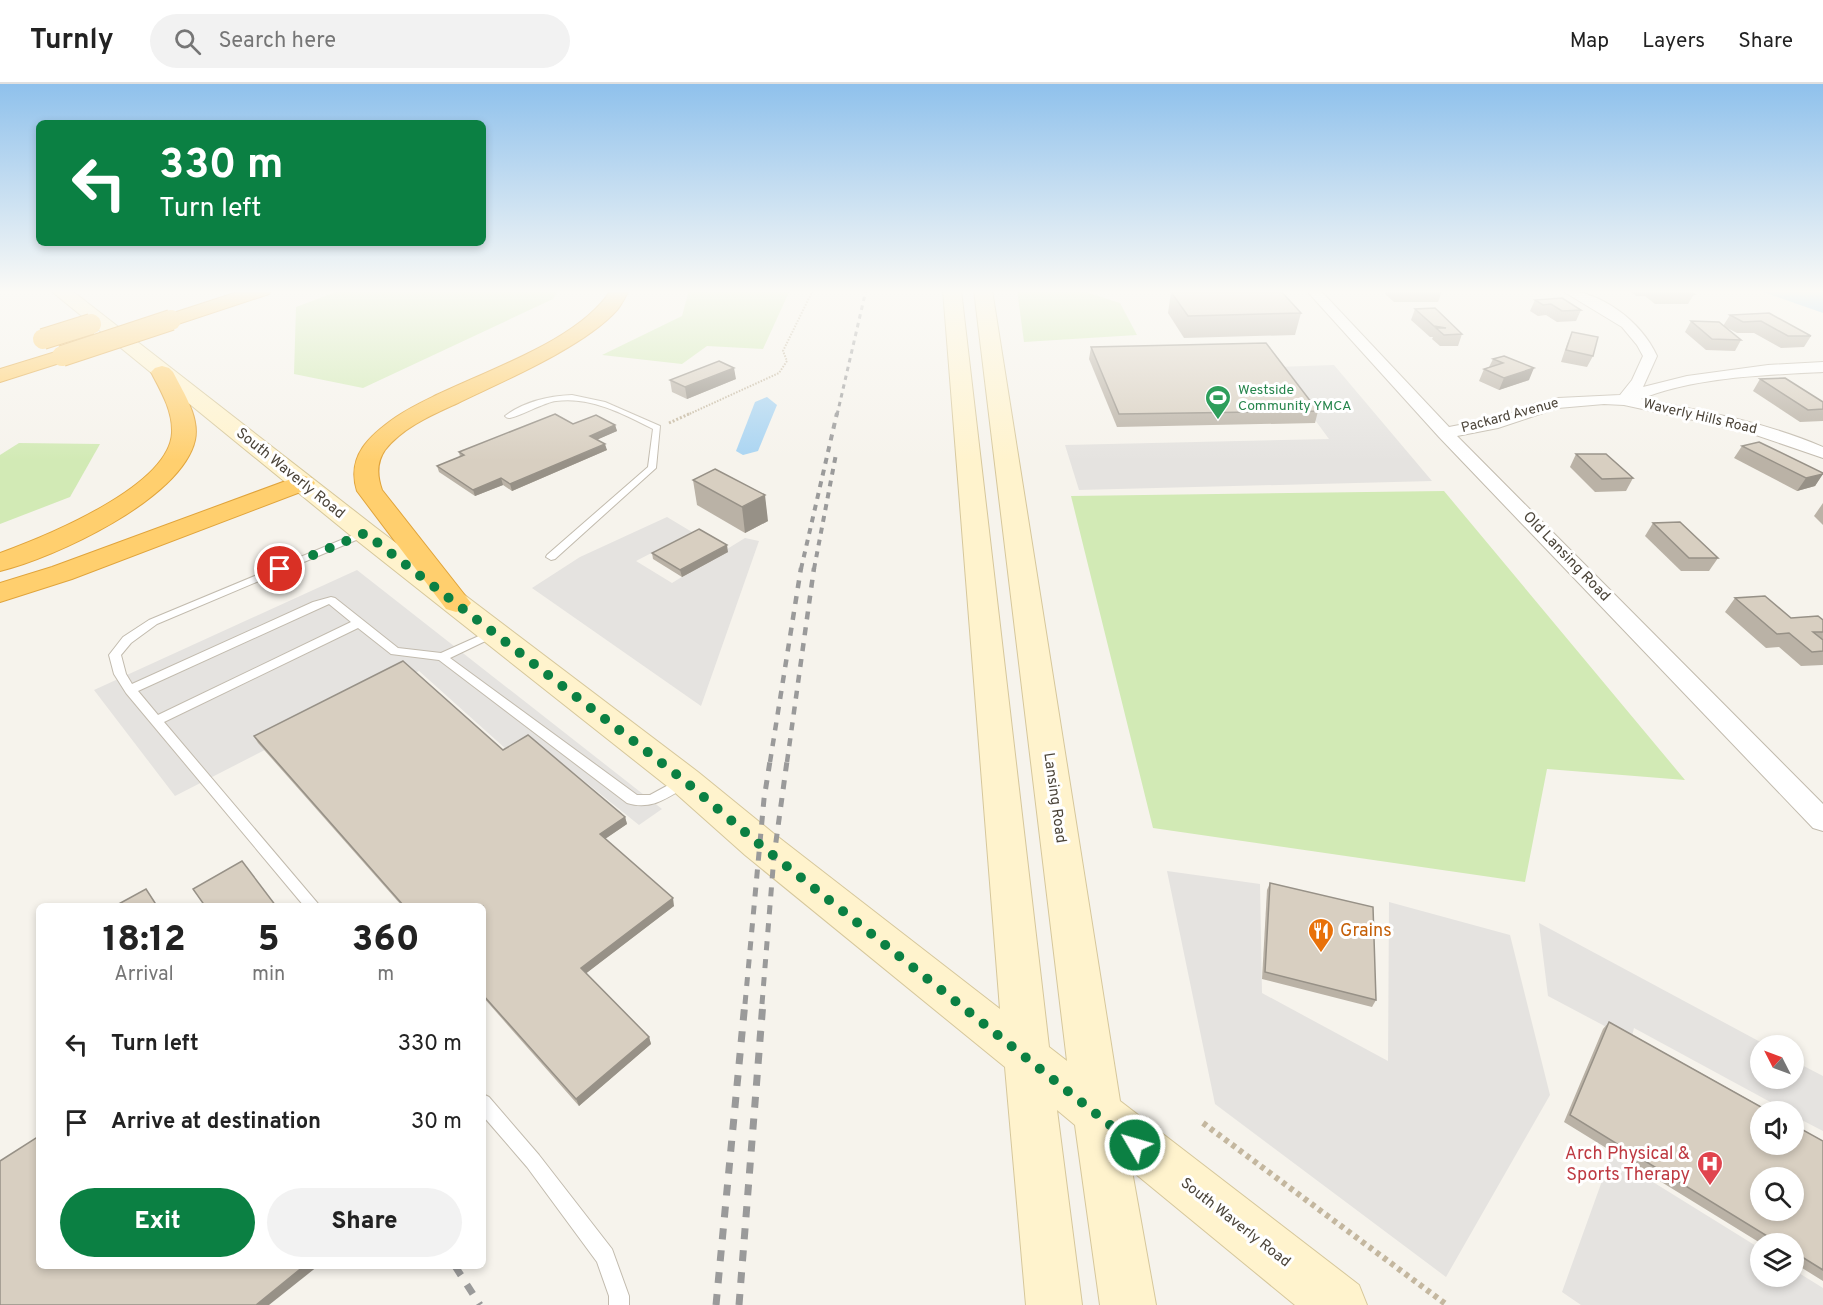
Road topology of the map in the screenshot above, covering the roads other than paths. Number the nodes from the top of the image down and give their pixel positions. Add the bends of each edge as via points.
1 (89, 347) edge
2 (131, 347) edge
3 (549, 347) edge
4 (958, 347) edge
5 (991, 347) edge
6 (1365, 347) edge
7 (1646, 347) edge
8 (1823, 367) edge
9 (162, 372) junction
10 (0, 376) edge
11 (1624, 400) junction
12 (509, 416) dead end
13 (1446, 433) junction
14 (1823, 453) edge
15 (302, 483) junction
16 (365, 533) junction
17 (551, 557) dead end
18 (0, 562) edge
19 (0, 593) edge
20 (456, 603) junction
21 (359, 623) junction
22 (495, 633) junction
23 (442, 657) junction
24 (130, 690) junction
25 (157, 720) junction
26 (685, 781) junction
27 (1823, 822) edge
28 (310, 903) edge
29 (1029, 1059) junction
30 (486, 1106) edge
31 (1098, 1115) junction
32 (619, 1305) edge
33 (1053, 1305) edge
34 (1128, 1305) edge
35 (1340, 1305) edge

1 - 10 highway, bridge
2 - 9 main road, South Waverly Road
3 - 20 highway via 414,416 388,433 372,450 366,484
4 - 29 main road
5 - 31 main road, Lansing Road
6 - 13 street, Old Lansing Road
7 - 11 street, Waverly Hills Road via 1650,356 1640,381
8 - 11 street, Packard Avenue via 1697,380 1656,387
9 - 15 main road, South Waverly Road
9 - 18 highway via 183,422 183,441 175,458 143,491 118,509 63,538
11 - 13 street, Packard Avenue via 1558,403 1492,424
11 - 14 street, Waverly Hills Road via 1752,428
12 - 17 lane via 544,400 578,398 624,411 657,428 652,468
13 - 27 street, Old Lansing Road
15 - 16 main road, South Waverly Road
15 - 19 highway
16 - 20 main road, South Waverly Road
16 - 24 lane via 153,622 127,640 115,655
20 - 22 main road, South Waverly Road
21 - 23 lane via 395,651
21 - 24 lane via 331,600 316,604
21 - 25 lane
22 - 23 lane
22 - 26 main road, South Waverly Road
23 - 26 lane via 632,800 649,801
24 - 25 lane
25 - 28 lane
26 - 29 main road, South Waverly Road
29 - 31 main road, South Waverly Road
29 - 33 main road
30 - 32 lane via 605,1256
31 - 34 main road, Lansing Road
31 - 35 main road, South Waverly Road

